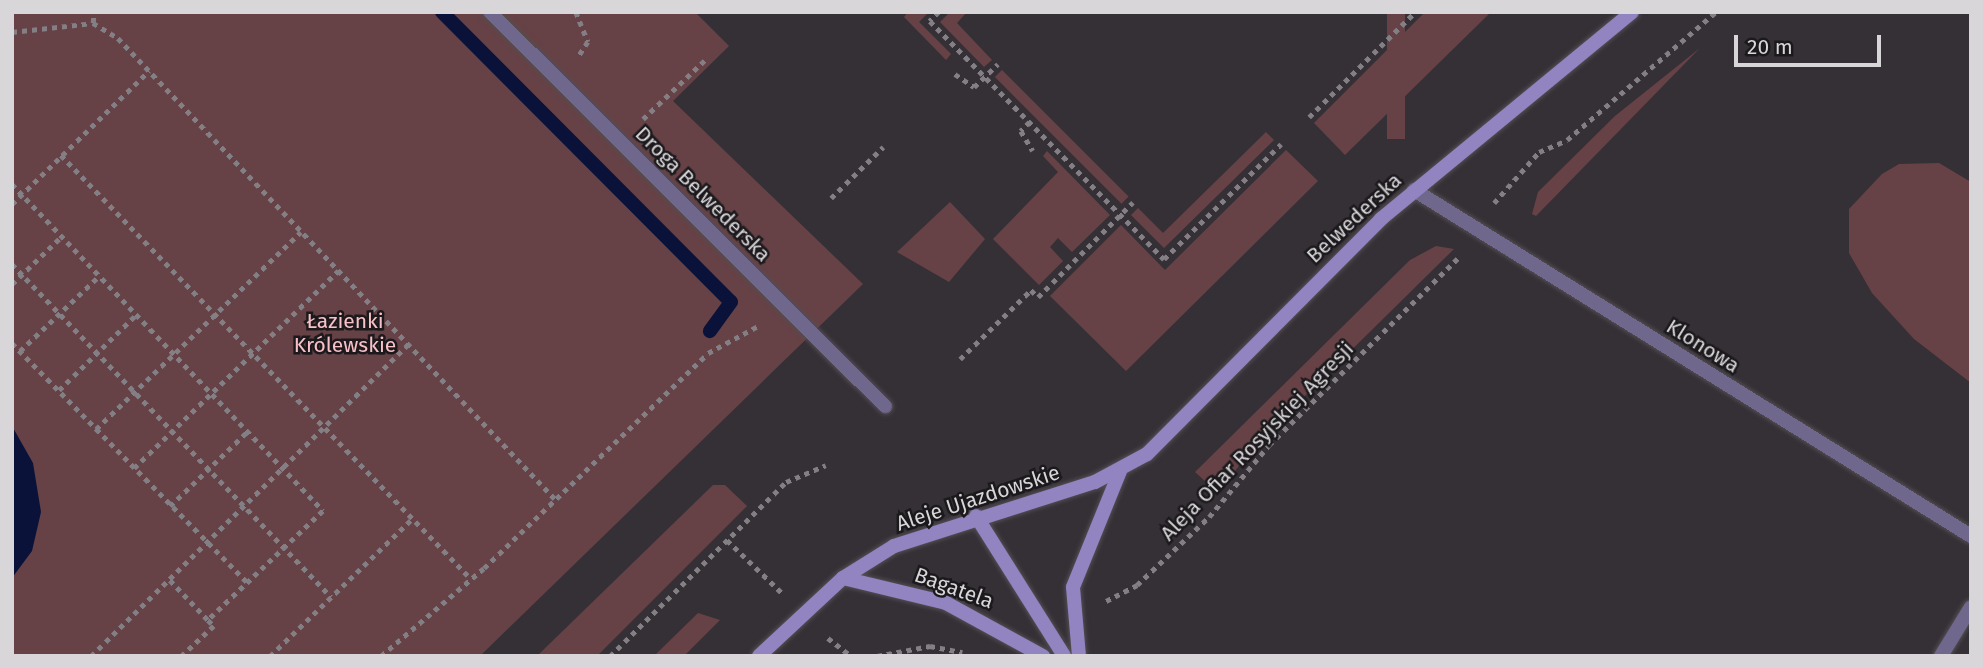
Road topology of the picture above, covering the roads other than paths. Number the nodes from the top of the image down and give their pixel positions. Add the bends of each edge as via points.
1 (490, 12) edge
2 (1632, 12) edge
3 (1414, 190) junction
4 (885, 406) dead end
5 (1120, 471) junction
6 (976, 516) junction
7 (1971, 536) edge
8 (843, 578) junction
9 (1971, 607) edge
10 (759, 656) edge
11 (1043, 656) edge
12 (1064, 656) edge
13 (1079, 656) edge
14 (1941, 656) edge

1 - 4 street, Droga Belwederska
2 - 3 street, Belwederska
3 - 5 street, Belwederska via 1147,454
3 - 7 street, Klonowa
5 - 6 street, Aleje Ujazdowskie
5 - 13 street via 1079,561 1071,615
6 - 8 street, Aleje Ujazdowskie via 894,546
6 - 12 street, Bagatela
8 - 10 street, Aleje Ujazdowskie
8 - 11 street, Bagatela via 946,603
9 - 14 street

